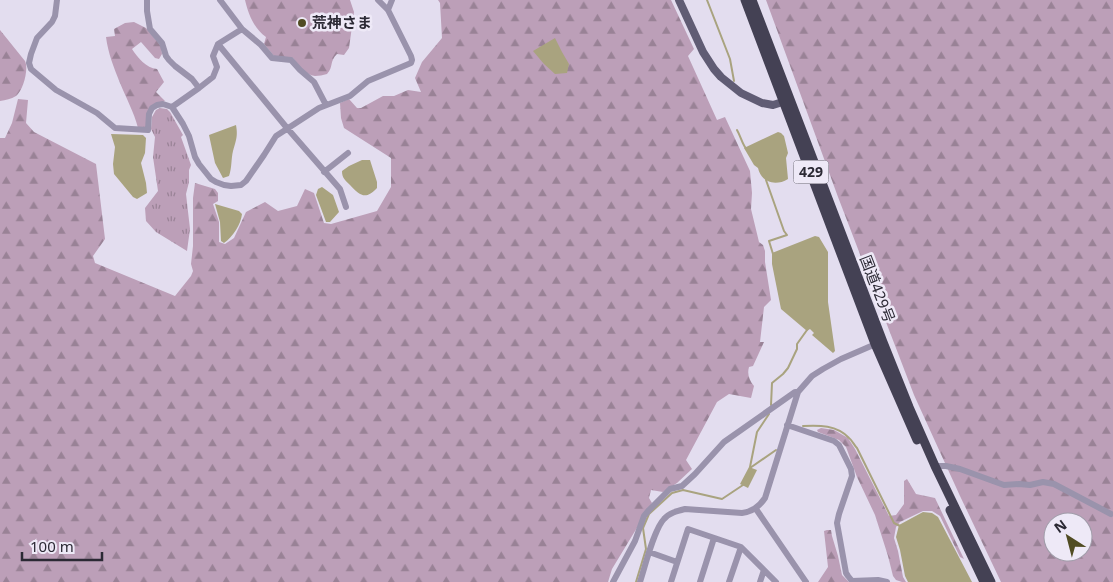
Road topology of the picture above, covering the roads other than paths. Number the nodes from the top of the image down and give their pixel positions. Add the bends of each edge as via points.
1 (57, 0) edge
2 (147, 0) edge
3 (220, 0) edge
4 (378, 0) edge
5 (392, 0) edge
6 (680, 0) edge
7 (745, 0) edge
8 (752, 0) edge
9 (388, 10) junction
10 (242, 30) junction
11 (218, 44) junction
12 (199, 88) junction
13 (787, 101) junction
14 (326, 106) junction
15 (172, 107) junction
16 (287, 128) junction
17 (348, 153) dead end
18 (324, 172) junction
19 (346, 207) dead end
20 (879, 343) junction
21 (798, 392) junction
22 (787, 426) junction
23 (935, 466) junction
24 (756, 508) junction
25 (1111, 514) dead end
26 (714, 538) junction
27 (741, 547) junction
28 (649, 552) junction
29 (677, 562) junction
30 (764, 570) junction
31 (613, 582) edge
32 (640, 582) edge
33 (671, 582) edge
34 (700, 582) edge
35 (729, 582) edge
36 (760, 582) edge
37 (776, 582) edge
38 (806, 582) edge
39 (887, 582) edge
40 (984, 582) edge
41 (991, 582) edge

1 - 15 street via 52,22 37,38 29,62 31,69 56,90 97,113 115,128 148,130 152,108 163,104
2 - 12 street via 150,29 162,43 166,56
3 - 10 street
4 - 9 street
5 - 9 street
6 - 13 main road via 703,52 721,77 741,93 762,103 773,105
7 - 13 highway, 国道429号 / 429
8 - 13 highway, 国道429号 / 429
9 - 14 street via 411,56 411,63 368,81 350,96
10 - 11 street
10 - 14 street via 261,44 272,58 291,60 314,82
11 - 12 street via 213,56 217,67 213,77
11 - 16 street
12 - 15 street
13 - 20 highway, 国道429号 / 429
14 - 16 street
15 - 16 street via 189,136 199,164 211,178 224,185 244,183 276,136
16 - 18 street
17 - 18 street
18 - 19 street via 340,189
20 - 21 street via 841,358 812,376
20 - 23 highway, 国道429号 / 429
20 - 40 highway, 国道429号 / 429 via 926,459
21 - 22 street
21 - 31 street via 724,442 682,486 670,489 649,510
22 - 24 street via 765,498
22 - 39 street via 839,445 852,469 838,523 846,572 852,581
23 - 25 street via 960,469 1004,485 1054,484
23 - 41 highway, 国道429号 / 429
24 - 28 street via 742,513 685,509 672,513 658,526
24 - 38 street
26 - 27 street
26 - 29 street via 688,529
26 - 34 street
27 - 30 street
27 - 35 street
28 - 29 street
28 - 32 street
29 - 33 street
30 - 36 street
30 - 37 street

